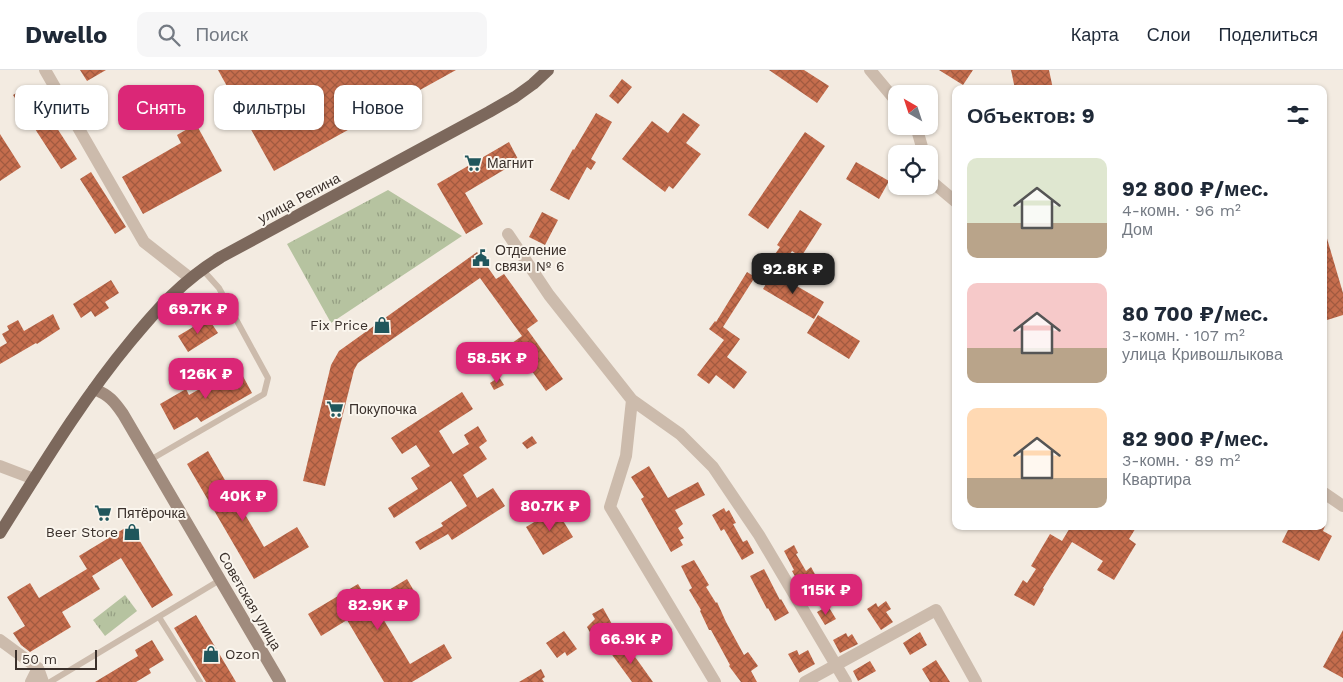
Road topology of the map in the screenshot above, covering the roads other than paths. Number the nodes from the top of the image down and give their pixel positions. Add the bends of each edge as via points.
1 (45, 70) edge
2 (548, 70) edge
3 (870, 70) edge
4 (888, 92) edge
5 (938, 187) edge
6 (952, 199) edge
7 (508, 234) dead end
8 (202, 269) junction
9 (190, 278) junction
10 (94, 388) junction
11 (632, 400) junction
12 (150, 460) junction
13 (0, 466) edge
14 (34, 479) junction
15 (1327, 495) edge
16 (1343, 506) edge
17 (0, 533) edge
18 (220, 580) junction
19 (159, 617) junction
20 (0, 640) edge
21 (836, 666) junction
22 (38, 668) junction
23 (31, 682) edge
24 (43, 682) edge
25 (50, 682) edge
26 (200, 682) edge
27 (280, 682) edge
28 (715, 682) edge
29 (805, 682) edge
30 (846, 682) edge
31 (976, 682) edge

1 - 9 street via 144,242
2 - 8 main road, улица Репина via 515,97 489,112
3 - 4 street
5 - 6 street
7 - 11 street via 549,295
8 - 9 main road, улица Репина
8 - 12 lane via 219,288 268,378 264,394
9 - 10 main road, улица Репина via 147,322
10 - 12 main road, Советская улица via 115,402
10 - 14 main road, улица Репина
11 - 21 street via 680,434 713,467 759,535
11 - 28 street via 626,456 610,507
12 - 18 main road, Советская улица
13 - 14 street
14 - 17 main road, улица Репина
15 - 16 street
18 - 19 lane
18 - 27 main road, Советская улица
19 - 25 lane
19 - 26 lane
20 - 22 street
21 - 29 street
21 - 30 street
21 - 31 street via 936,610
22 - 23 street
22 - 24 street

